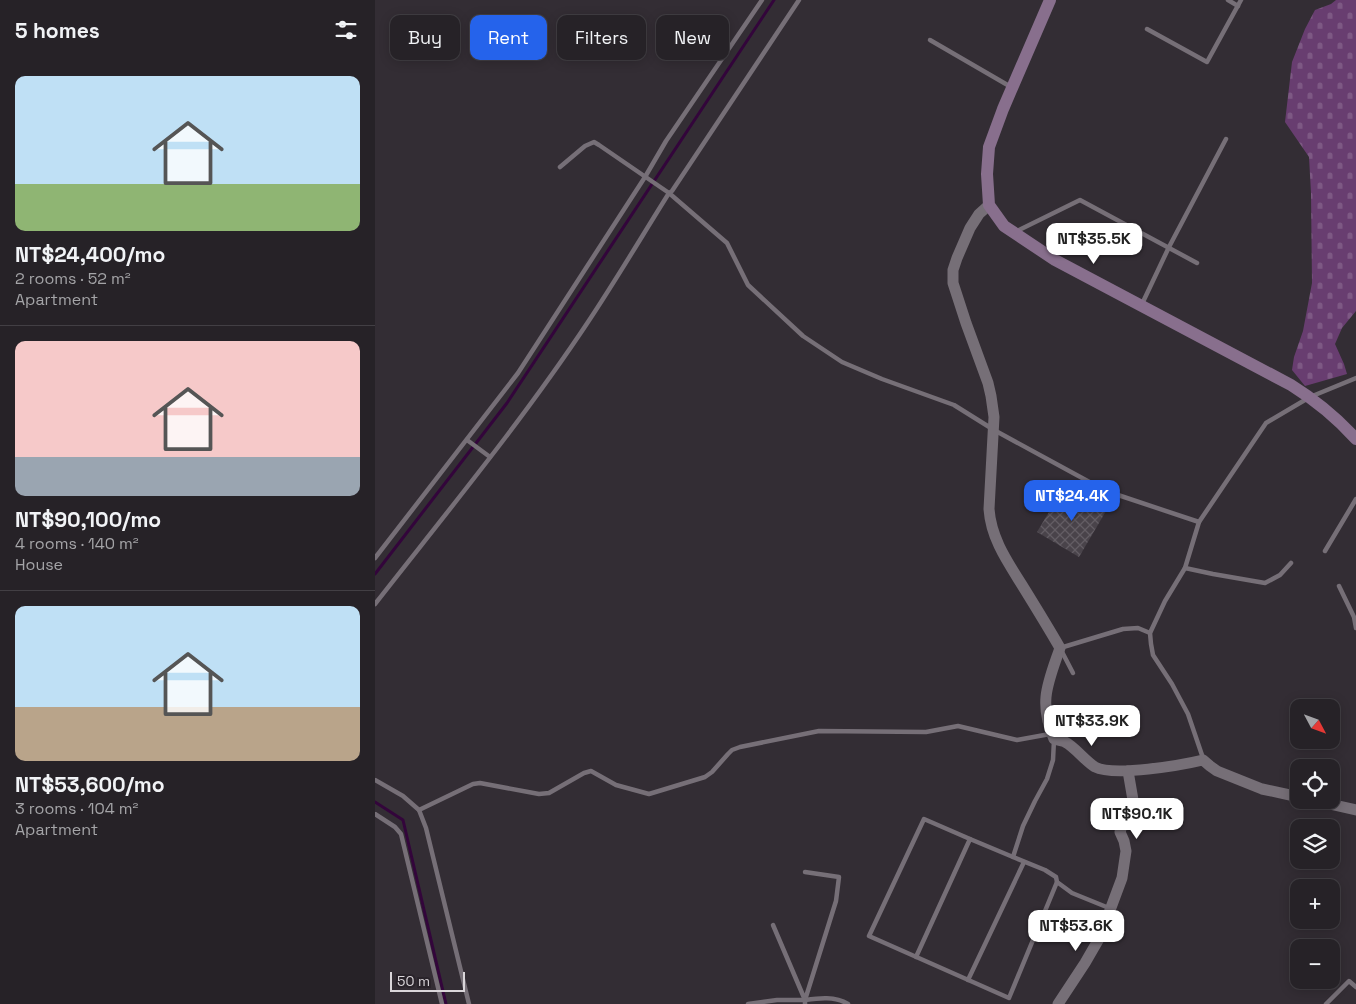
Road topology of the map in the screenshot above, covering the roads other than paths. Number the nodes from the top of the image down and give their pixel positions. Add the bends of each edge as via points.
1 (762, 0) edge
2 (799, 0) edge
3 (1050, 0) edge
4 (1228, 0) edge
5 (1241, 0) edge
6 (1238, 6) junction
7 (1147, 29) dead end
8 (930, 40) dead end
9 (1012, 87) junction
10 (1226, 139) dead end
11 (560, 167) dead end
12 (645, 178) junction
13 (669, 193) junction
14 (989, 205) junction
15 (1014, 233) junction
16 (1169, 247) junction
17 (1197, 263) dead end
18 (1142, 306) junction
19 (1356, 378) edge
20 (1310, 397) junction
21 (994, 430) junction
22 (467, 440) junction
23 (1356, 440) edge
24 (490, 457) junction
25 (1356, 499) edge
26 (1199, 522) junction
27 (1325, 551) dead end
28 (375, 558) edge
29 (1291, 563) dead end
30 (1185, 568) junction
31 (1339, 586) dead end
32 (375, 604) edge
33 (1356, 628) edge
34 (1151, 633) junction
35 (1060, 648) junction
36 (1073, 673) dead end
37 (1053, 737) junction
38 (1203, 760) junction
39 (1128, 771) junction
40 (375, 780) edge
41 (1290, 795) edge
42 (1340, 806) edge
43 (419, 810) junction
44 (1356, 810) edge
45 (375, 814) edge
46 (970, 839) junction
47 (1013, 858) junction
48 (1024, 862) junction
49 (805, 872) dead end
50 (1057, 882) junction
51 (1111, 909) junction
52 (773, 925) dead end
53 (916, 957) junction
54 (968, 980) junction
55 (1356, 987) edge
56 (805, 1002) edge
57 (765, 1003) edge
58 (442, 1004) edge
59 (469, 1004) edge
60 (748, 1004) edge
61 (848, 1004) edge
62 (1058, 1004) edge
63 (1326, 1004) edge

1 - 12 lane via 666,141
2 - 13 lane
3 - 9 main road
4 - 6 lane
5 - 6 lane
6 - 7 lane via 1207,62
8 - 9 lane
9 - 14 main road via 989,147
10 - 16 lane
11 - 12 lane via 594,142
12 - 13 lane
12 - 22 lane via 518,374
13 - 21 lane via 727,243 748,285 803,336 842,362 954,405
13 - 24 lane via 588,322
14 - 15 main road via 1004,226
14 - 21 street via 970,228 953,270 953,283 988,383
15 - 16 lane via 1080,200
15 - 18 main road via 1055,260
16 - 17 lane
16 - 18 lane
18 - 20 main road
19 - 20 lane
20 - 23 main road
20 - 26 lane via 1266,423
21 - 26 lane via 1106,491
21 - 35 street via 989,522 995,540
22 - 24 lane
22 - 28 lane
24 - 32 lane
25 - 27 lane
26 - 30 lane
29 - 30 lane via 1280,575 1265,583
30 - 34 lane
31 - 33 lane
34 - 35 lane via 1137,628 1123,629
34 - 38 lane via 1153,655 1189,714
35 - 36 lane
35 - 37 street via 1045,698
37 - 39 street via 1067,743 1096,767
37 - 43 lane via 1017,740 958,726 926,732 819,731 740,747 732,750 705,777 649,794 616,784 591,771 549,793 473,784
37 - 47 lane via 1053,760 1023,826
38 - 39 street
38 - 41 street via 1217,771 1262,789
39 - 51 street via 1133,800 1120,832 1126,850 1122,878
40 - 43 lane via 403,796
42 - 44 street
43 - 59 lane
45 - 58 lane via 401,834
46 - 47 lane
46 - 53 lane
46 - 53 lane via 924,819 869,936
47 - 48 lane
48 - 50 lane via 1045,870 1056,877
48 - 54 lane
49 - 56 lane via 839,877 837,901
50 - 51 lane via 1072,893
50 - 54 lane via 1009,998
51 - 62 street via 1100,937
52 - 56 lane
53 - 54 lane
55 - 63 lane via 1349,981
56 - 57 lane via 777,1000
56 - 61 lane via 820,998
57 - 60 lane

